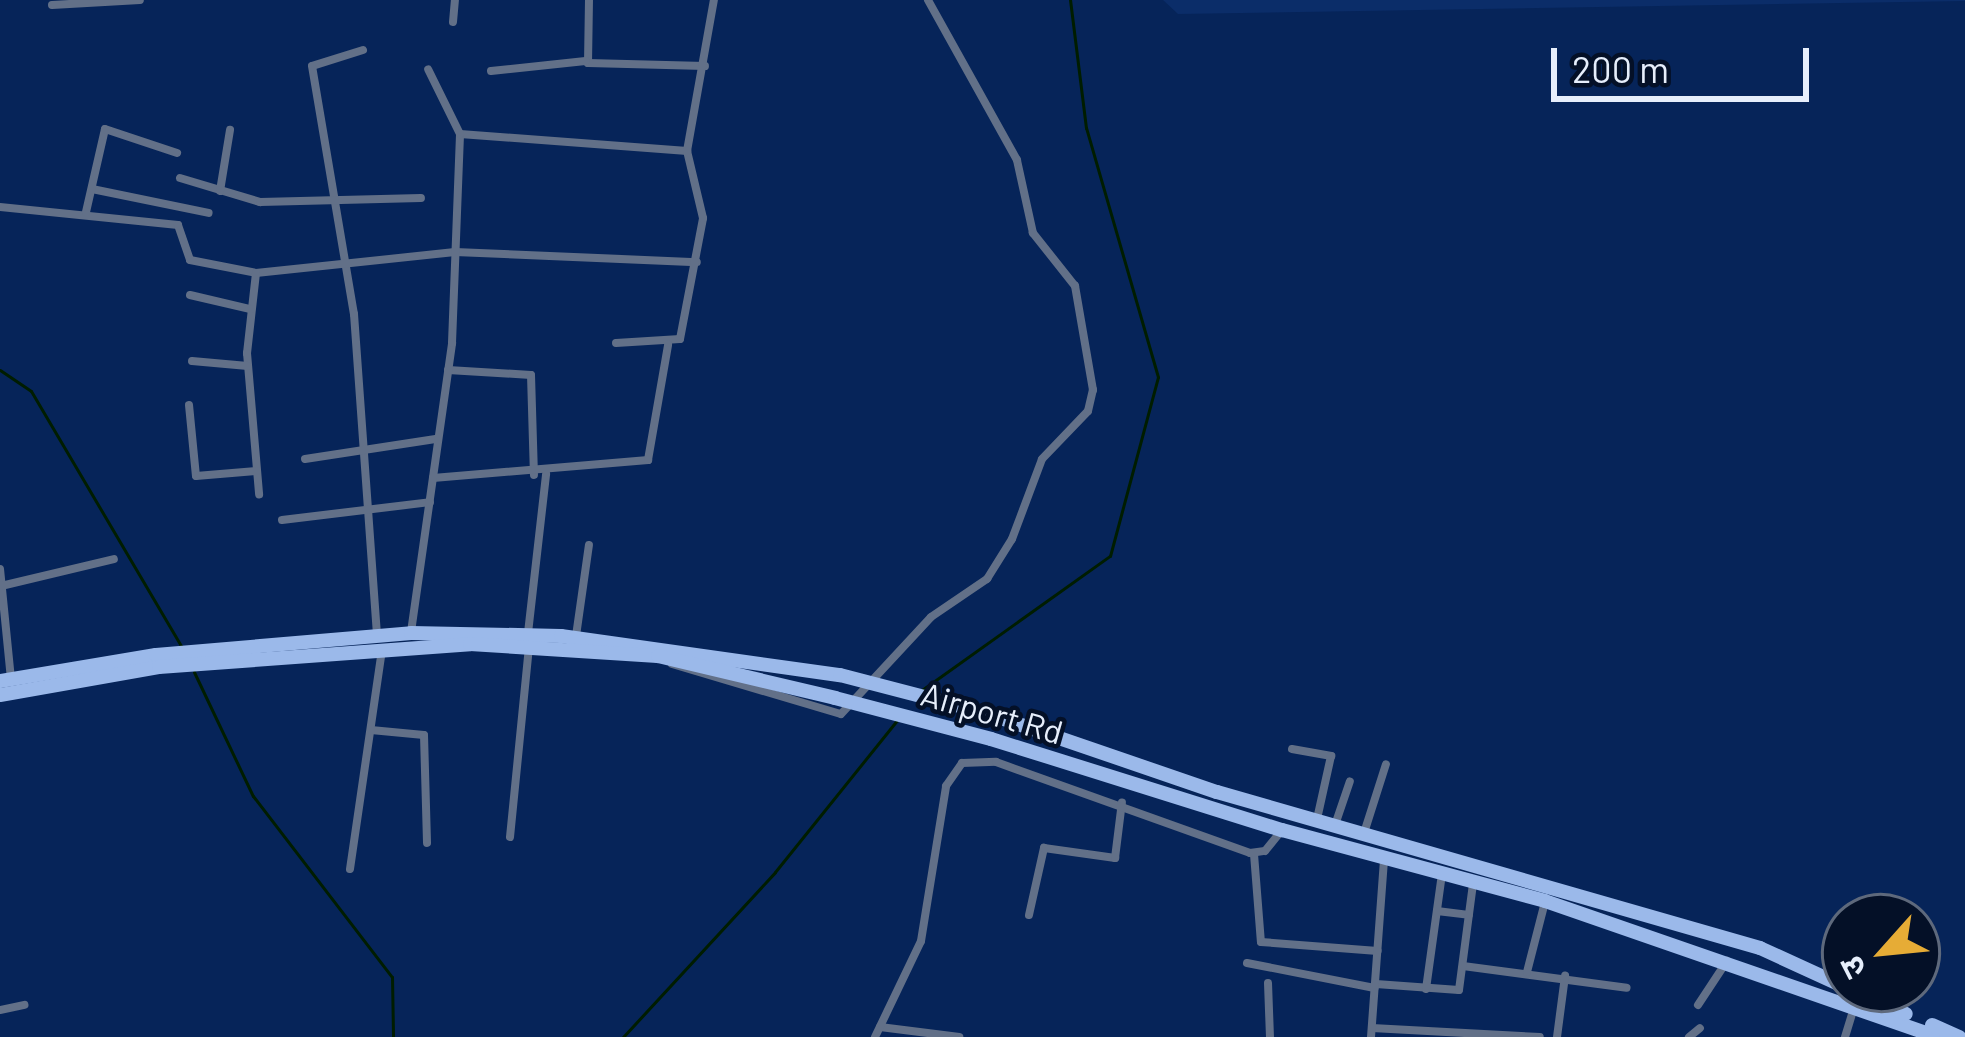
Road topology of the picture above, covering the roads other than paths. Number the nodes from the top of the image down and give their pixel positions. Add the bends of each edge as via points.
1 (140, 0) edge
2 (454, 0) edge
3 (589, 0) edge
4 (714, 0) edge
5 (928, 0) edge
6 (52, 5) dead end
7 (453, 22) dead end
8 (362, 50) dead end
9 (586, 61) junction
10 (704, 66) junction
11 (428, 69) dead end
12 (491, 71) dead end
13 (230, 130) dead end
14 (460, 134) junction
15 (687, 151) junction
16 (177, 153) dead end
17 (180, 178) dead end
18 (92, 189) junction
19 (220, 191) junction
20 (334, 196) junction
21 (422, 197) dead end
22 (0, 207) edge
23 (86, 212) junction
24 (208, 213) dead end
25 (455, 252) junction
26 (697, 262) junction
27 (346, 263) junction
28 (256, 273) junction
29 (190, 296) dead end
30 (250, 309) junction
31 (616, 343) dead end
32 (668, 345) junction
33 (192, 361) dead end
34 (248, 366) junction
35 (448, 370) junction
36 (189, 405) dead end
37 (435, 439) junction
38 (366, 450) junction
39 (305, 459) dead end
40 (256, 471) junction
41 (547, 474) junction
42 (534, 475) junction
43 (433, 478) junction
44 (260, 494) dead end
45 (430, 502) junction
46 (373, 508) junction
47 (282, 520) dead end
48 (589, 545) dead end
49 (114, 560) dead end
50 (0, 569) edge
51 (1, 586) edge
52 (411, 633) junction
53 (575, 638) junction
54 (529, 640) junction
55 (380, 642) junction
56 (661, 657) junction
57 (6, 687) edge
58 (370, 730) junction
59 (1292, 749) dead end
60 (1386, 764) dead end
61 (1350, 781) dead end
62 (1122, 802) junction
63 (1317, 820) junction
64 (1336, 825) junction
65 (1282, 830) junction
66 (1364, 833) junction
67 (510, 837) dead end
68 (427, 843) dead end
69 (1254, 854) junction
70 (1384, 857) junction
71 (350, 869) dead end
72 (1442, 873) junction
73 (1474, 881) junction
74 (1546, 901) junction
75 (1436, 911) junction
76 (1029, 915) dead end
77 (1469, 915) junction
78 (1378, 951) junction
79 (1728, 960) junction
80 (1247, 963) dead end
81 (1463, 966) junction
82 (1527, 972) junction
83 (1565, 976) junction
84 (1821, 979) edge
85 (1268, 983) dead end
86 (1821, 985) edge
87 (1376, 986) junction
88 (1628, 988) dead end
89 (1426, 989) junction
90 (24, 1005) dead end
91 (1698, 1005) dead end
92 (0, 1010) edge
93 (1890, 1013) edge
94 (1900, 1013) edge
95 (1700, 1028) dead end
96 (878, 1032) edge
97 (1372, 1033) edge
98 (1479, 1035) edge
99 (959, 1037) edge
100 (1270, 1037) edge
101 (1540, 1037) edge
102 (1557, 1037) edge
103 (1689, 1037) edge
104 (1937, 1037) edge
105 (1959, 1037) edge

1 - 6 street
2 - 7 street
3 - 9 street
4 - 10 street
5 - 56 street via 1017,160 1033,233 1070,274 1093,390 1088,411 1042,460 987,579 931,617 842,714 687,673
8 - 20 street via 312,66
9 - 10 street
9 - 12 street
10 - 15 street
11 - 14 street
13 - 19 street
14 - 15 street
14 - 25 street
15 - 26 street via 704,218
16 - 18 street via 105,129
17 - 19 street
18 - 23 street
18 - 24 street
19 - 20 street via 260,202
20 - 21 street
20 - 27 street
22 - 23 street
23 - 28 street via 178,224 190,260
25 - 26 street
25 - 27 street
25 - 35 street
26 - 32 street via 680,339
27 - 28 street
27 - 38 street
28 - 30 street
29 - 30 street
30 - 34 street
31 - 32 street
32 - 41 street via 649,460
33 - 34 street
34 - 40 street
35 - 37 street
35 - 42 street via 531,375
36 - 40 street via 196,476
37 - 38 street
37 - 43 street
38 - 39 street
38 - 46 street
40 - 44 street
41 - 42 street
41 - 54 street
42 - 43 street
43 - 45 street
45 - 46 street
45 - 52 street
46 - 47 street
46 - 55 street
48 - 53 street
49 - 51 street
50 - 51 street
51 - 57 street
52 - 54 main road
52 - 55 main road
53 - 54 main road
53 - 63 main road, bridge via 840,675 986,713
54 - 55 main road, Airport Rd
54 - 56 main road, Airport Rd
54 - 67 street
55 - 57 main road via 157,661
55 - 58 street
56 - 65 main road, Airport Rd, bridge via 991,739
58 - 68 street via 424,735
58 - 71 street
59 - 63 street via 1331,755
60 - 66 street
61 - 64 street
62 - 69 street
62 - 76 street via 1114,858 1044,848
62 - 96 street via 996,762 955,768 921,941
63 - 64 main road
64 - 66 main road
65 - 69 street
65 - 70 main road, Airport Rd
66 - 84 main road via 1760,949
69 - 78 street via 1261,942
70 - 72 main road, Airport Rd
70 - 78 street
72 - 73 main road, Airport Rd
72 - 75 street
73 - 74 main road, Airport Rd
73 - 77 street
74 - 79 main road, Airport Rd
74 - 82 street
75 - 77 street
75 - 89 street
77 - 81 street
78 - 87 street
79 - 86 main road, Airport Rd
79 - 91 street
80 - 87 street
81 - 82 street
81 - 89 street via 1458,991
82 - 83 street
83 - 88 street
83 - 102 street
85 - 100 street
87 - 89 street
87 - 97 street
90 - 92 street
93 - 104 main road, Airport Rd
94 - 105 main road
95 - 103 street
96 - 99 street
97 - 98 street
98 - 101 street

